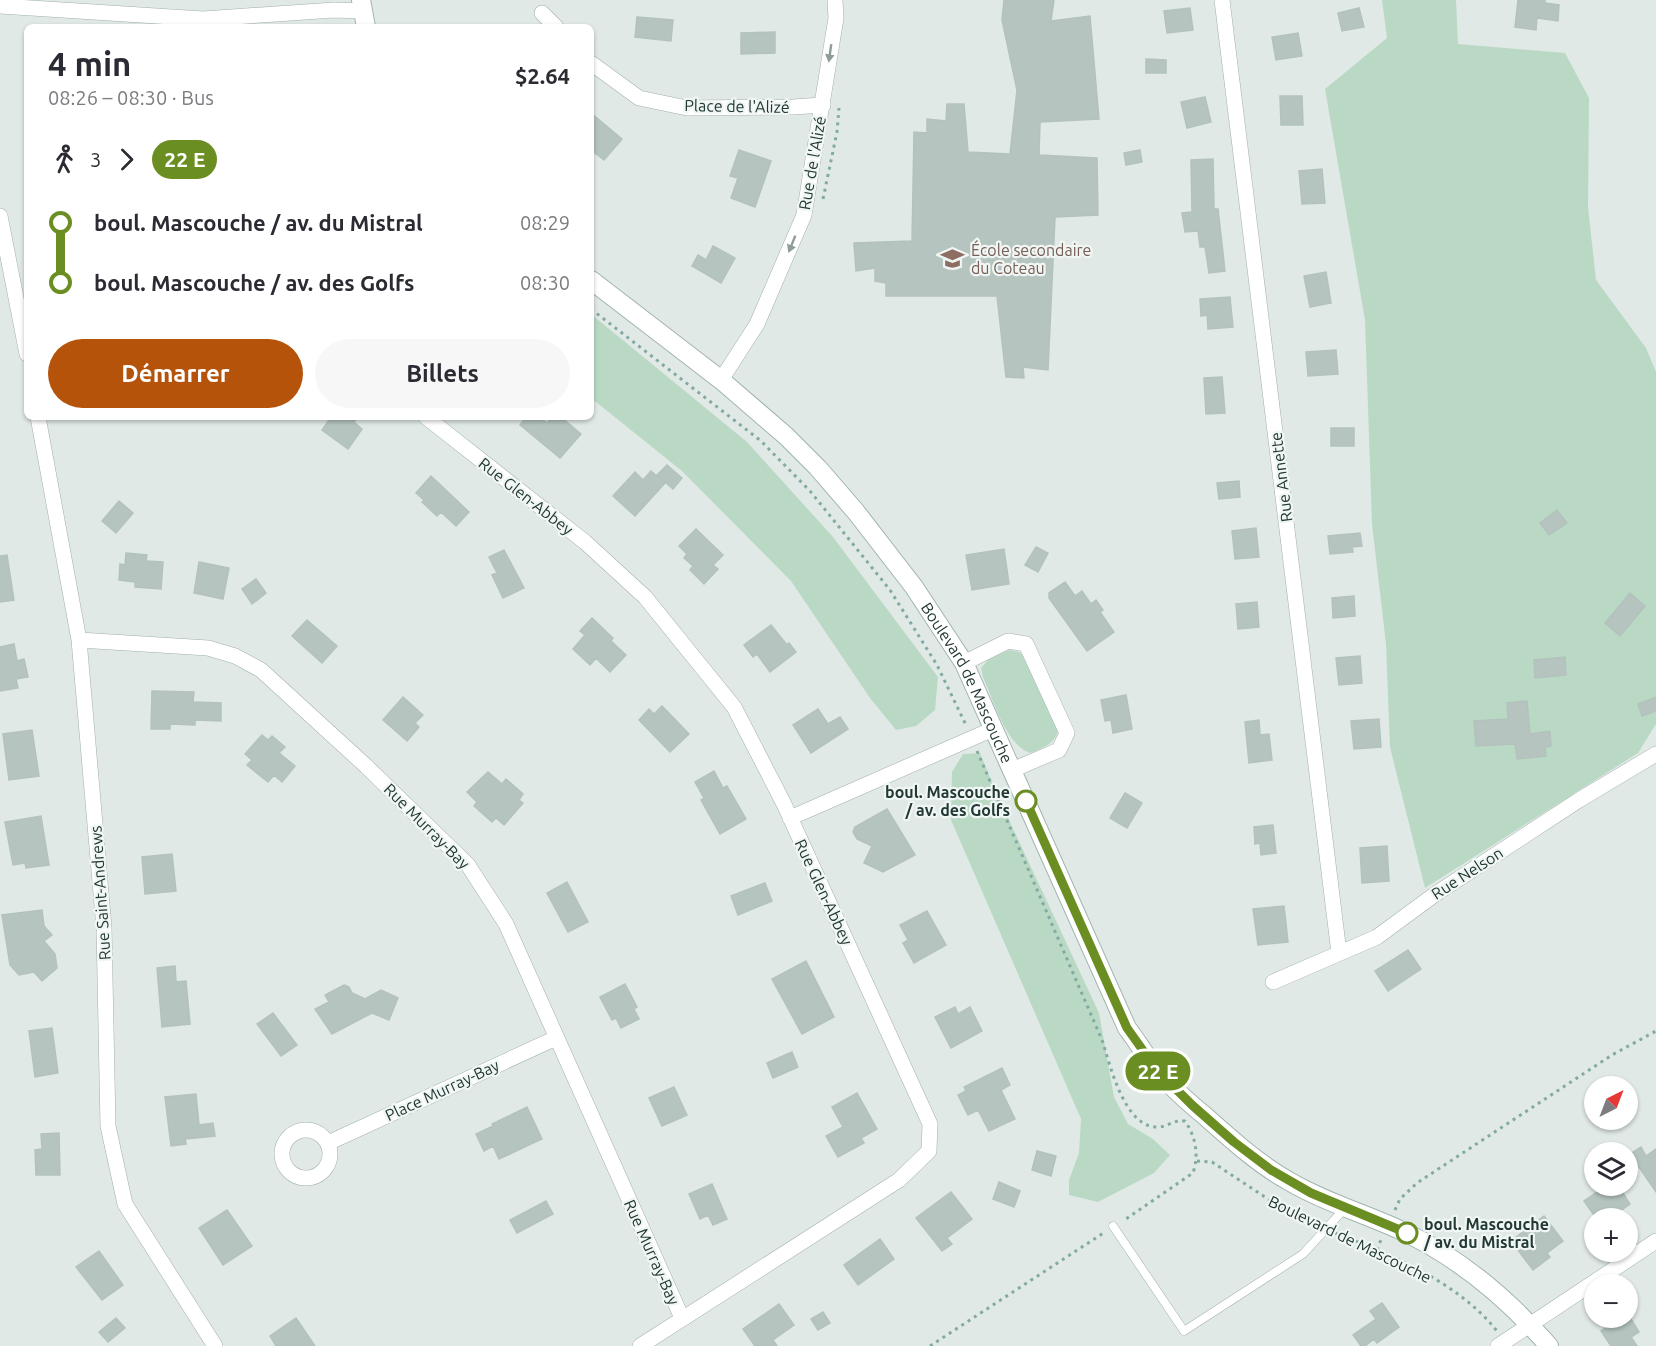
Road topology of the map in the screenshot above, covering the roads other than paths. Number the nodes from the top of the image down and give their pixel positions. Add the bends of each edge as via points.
1 (835, 0) edge
2 (1222, 0) edge
3 (0, 6) edge
4 (542, 12) dead end
5 (364, 13) edge
6 (553, 24) edge
7 (594, 65) edge
8 (823, 105) junction
9 (0, 216) edge
10 (594, 282) edge
11 (24, 324) edge
12 (721, 380) junction
13 (39, 420) edge
14 (430, 420) edge
15 (79, 640) junction
16 (964, 663) junction
17 (993, 729) junction
18 (1656, 754) edge
19 (1012, 770) junction
20 (790, 818) junction
21 (1339, 953) junction
22 (1273, 982) dead end
23 (556, 1038) junction
24 (328, 1143) dead end
25 (1346, 1207) junction
26 (1113, 1226) road end
27 (1656, 1241) edge
28 (682, 1318) junction
29 (1532, 1325) junction
30 (1499, 1339) edge
31 (215, 1346) edge
32 (640, 1346) edge
33 (1550, 1346) edge

1 -> 8 street, Rue de l'Alizé via 836,18
2 - 21 street, Rue Annette
3 - 5 street via 203,19 334,10
4 - 6 street
7 - 8 street, Place de l'Alizé via 639,98 687,108
8 -> 12 street, Rue de l'Alizé via 804,215 757,324
9 - 11 street
10 - 12 street, Boulevard de Mascouche
12 - 16 street, Boulevard de Mascouche via 786,436 841,495 914,587
13 - 15 street, Rue Saint-Andrews
14 - 20 street, Rue Glen-Abbey via 585,542 645,597 734,707
15 - 23 street, Rue Murray-Bay via 208,648 261,670 468,865 506,924
15 - 31 street, Rue Saint-Andrews via 104,928 108,1126 125,1204
16 - 17 street, Boulevard de Mascouche
16 - 19 street via 1008,641 1026,644 1067,733 1059,750
17 - 19 street, Boulevard de Mascouche
17 - 20 street
18 - 21 street, Rue Nelson via 1443,888 1377,937
19 - 25 street, Boulevard de Mascouche via 1127,1028 1157,1070 1254,1158 1288,1181
20 - 28 street, Rue Glen-Abbey via 930,1124 929,1151 899,1180
21 - 22 street, Rue Nelson
23 - 24 street, Place Murray-Bay
23 - 28 street, Rue Murray-Bay
25 - 26 lane via 1303,1254 1184,1331
25 - 29 street, Boulevard de Mascouche via 1407,1233 1455,1261
27 - 29 street
28 - 32 street, Rue Glen-Abbey
29 - 30 street
29 - 33 street, Boulevard de Mascouche

